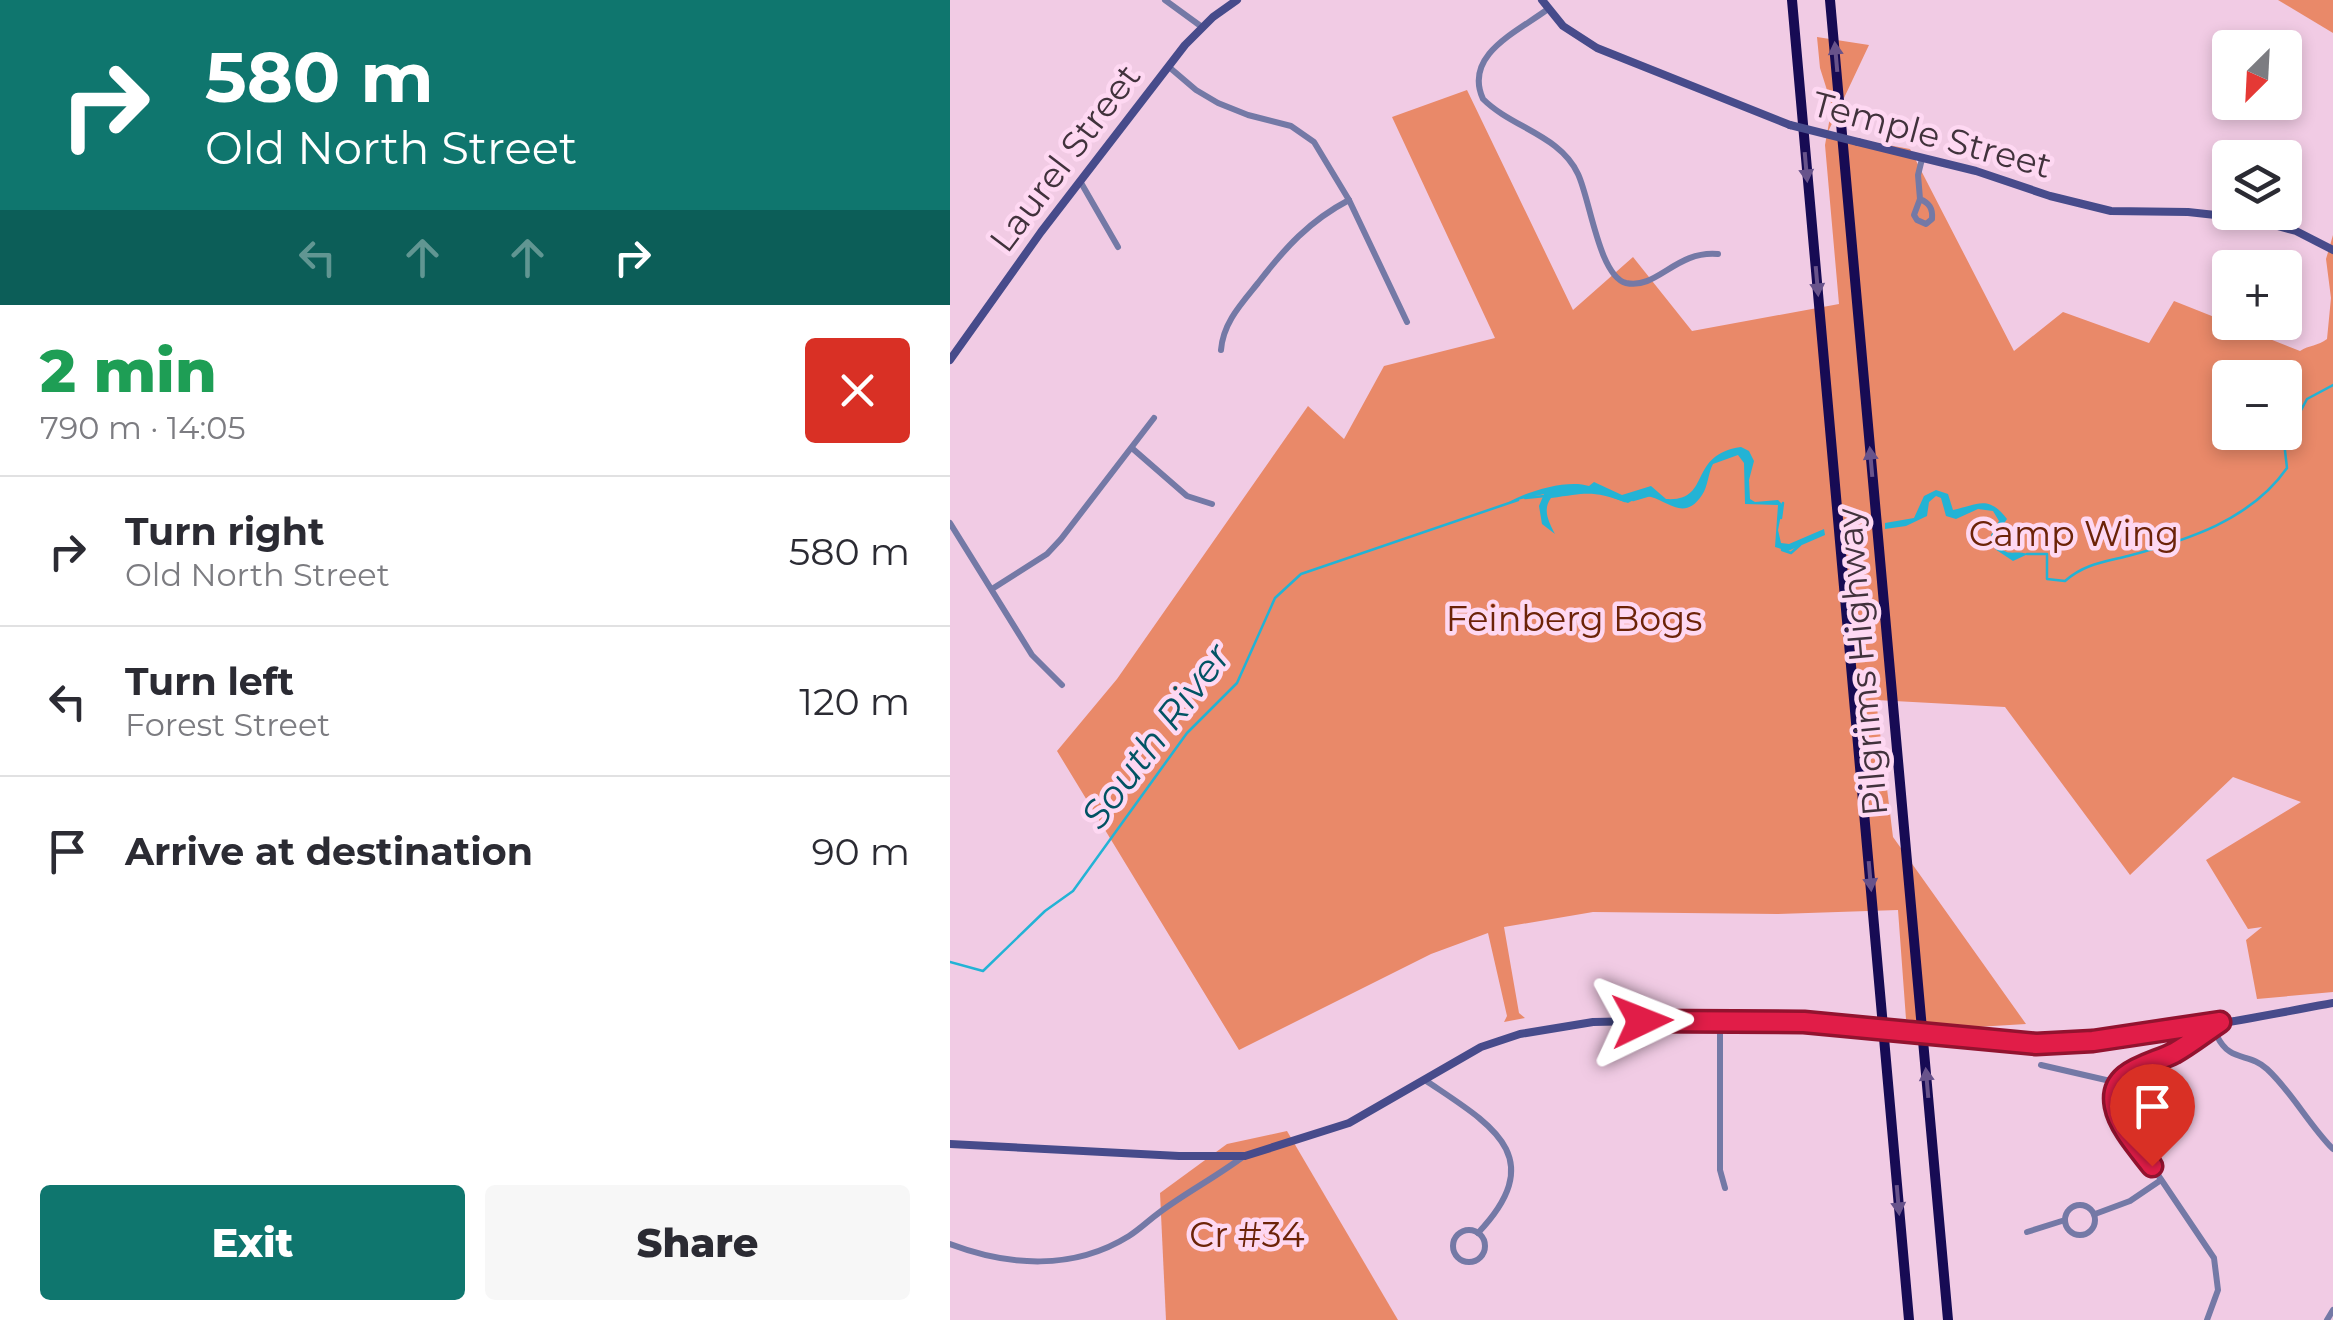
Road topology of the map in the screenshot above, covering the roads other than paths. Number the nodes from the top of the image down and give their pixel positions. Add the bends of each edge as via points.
1 (1165, 0) edge
2 (1237, 0) edge
3 (1792, 0) edge
4 (1830, 0) edge
5 (1545, 4) edge
6 (1202, 27) junction
7 (1169, 67) junction
8 (1922, 160) junction
9 (1080, 180) junction
10 (1349, 200) junction
11 (1920, 200) dead end
12 (1118, 246) dead end
13 (2333, 250) edge
14 (1718, 254) dead end
15 (1406, 322) dead end
16 (1221, 350) dead end
17 (950, 360) edge
18 (1154, 418) dead end
19 (1133, 448) junction
20 (1212, 504) dead end
21 (950, 523) edge
22 (992, 589) junction
23 (1062, 686) dead end
24 (2333, 1003) edge
25 (1720, 1020) junction
26 (2220, 1022) junction
27 (2041, 1065) dead end
28 (1425, 1080) junction
29 (2119, 1083) junction
30 (950, 1144) edge
31 (2333, 1149) edge
32 (1244, 1156) junction
33 (2161, 1180) junction
34 (1725, 1188) dead end
35 (2095, 1214) junction
36 (2065, 1220) junction
37 (2027, 1232) dead end
38 (1478, 1234) junction
39 (950, 1244) edge
40 (2333, 1310) edge
41 (1909, 1320) edge
42 (1948, 1320) edge
43 (2207, 1320) edge
44 (2327, 1320) edge

1 - 6 street
2 - 6 street, Laurel Street
3 -> 41 highway, Pilgrims Highway
42 -> 4 highway, Pilgrims Highway
5 - 8 street, Temple Street, bridge via 1598,48 1790,125
5 - 14 street via 1483,59 1477,78 1483,99 1571,162 1603,256 1622,282 1642,282 1684,258
6 - 7 street, Laurel Street
7 - 9 street, Laurel Street
7 - 10 street via 1229,108 1305,133
8 - 11 street
8 - 13 street, Temple Street via 2110,210 2252,219
9 - 12 street
9 - 17 street, Laurel Street
10 - 15 street
10 - 16 street via 1286,246 1234,314
18 - 19 street
19 - 20 street via 1187,496
19 - 22 street via 1047,554
21 - 22 street
22 - 23 street via 1032,655
24 - 26 street
25 - 26 street, bridge via 2055,1044
25 - 28 street via 1606,1022 1508,1036
25 - 34 street
26 - 29 street
26 - 31 street via 2216,1036 2222,1046 2269,1071
27 - 29 street
28 - 32 street via 1348,1123
28 - 38 street via 1504,1141 1509,1186
29 - 33 street via 2118,1115
30 - 32 street
32 - 39 street via 1126,1238 1084,1254 1019,1263
33 - 35 street
33 - 43 street via 2216,1266 2218,1290
35 - 36 street via 2075,1205
35 - 36 street via 2095,1225 2084,1235 2069,1230
36 - 37 street
38 - 38 street via 1482,1256 1459,1260 1456,1237
40 - 44 street

